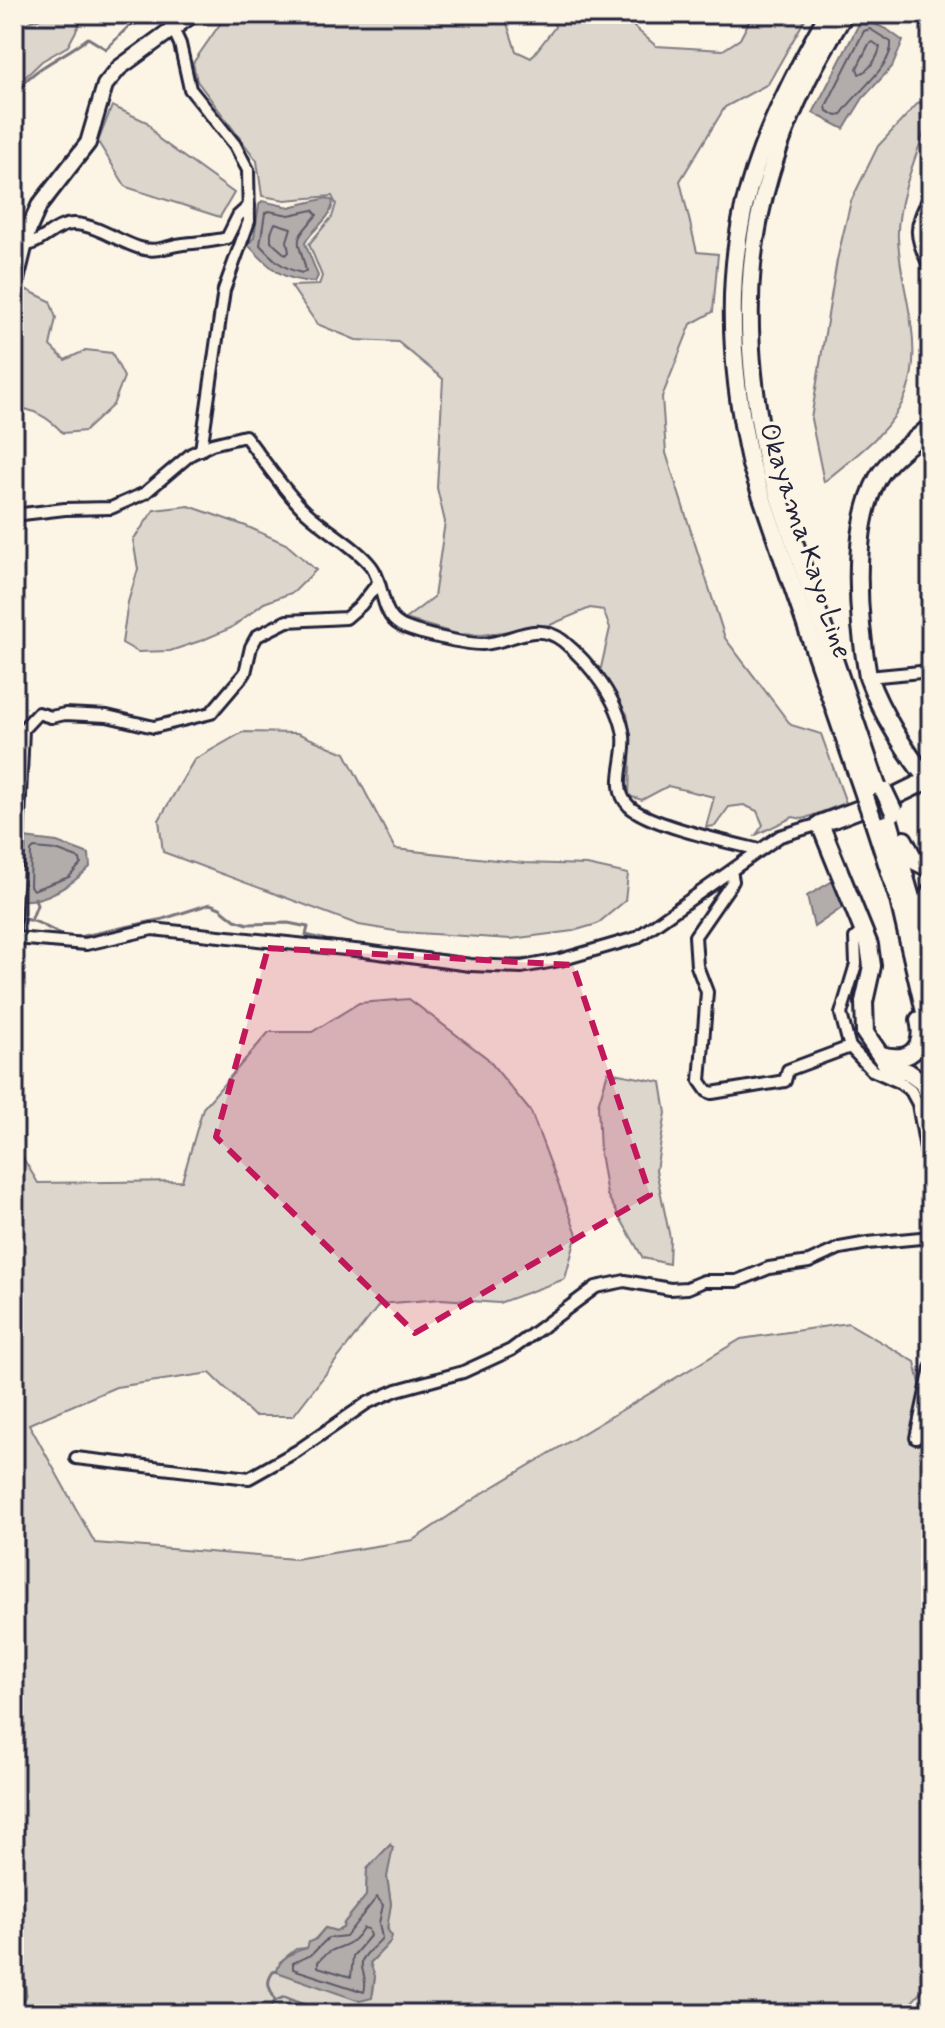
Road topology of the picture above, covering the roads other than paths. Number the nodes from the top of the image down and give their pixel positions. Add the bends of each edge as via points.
1 (166, 14) edge
2 (193, 14) edge
3 (828, 14) edge
4 (844, 14) edge
5 (173, 31) junction
6 (931, 201) edge
7 (249, 206) junction
8 (23, 246) junction
9 (931, 262) edge
10 (14, 288) edge
11 (931, 426) edge
12 (201, 450) junction
13 (14, 515) edge
14 (378, 583) junction
15 (931, 671) edge
16 (868, 677) junction
17 (930, 781) edge
18 (876, 793) junction
19 (885, 815) junction
20 (820, 824) junction
21 (760, 850) junction
22 (931, 869) edge
23 (731, 871) junction
24 (931, 891) edge
25 (899, 900) junction
26 (14, 931) edge
27 (863, 931) junction
28 (14, 938) edge
29 (931, 942) edge
30 (931, 968) edge
31 (931, 1038) edge
32 (850, 1047) junction
33 (880, 1055) junction
34 (931, 1098) edge
35 (931, 1177) edge
36 (931, 1237) edge
37 (931, 1368) edge
38 (916, 1438) dead end
39 (76, 1458) dead end

1 - 5 street
2 - 5 street
3 - 18 main road, Okayama Kayo Line via 792,80 756,166 735,262 733,355 751,465
4 - 18 main road, Okayama Kayo Line via 809,76 771,170 751,263 749,353 767,462
5 - 7 street via 190,89 248,170
5 - 8 street via 119,68 105,85 88,143 39,206
6 - 9 main road via 920,227
7 - 8 street via 227,238 205,244 143,250 75,224
7 - 12 street via 249,221 224,290
8 - 10 street
11 - 16 main road, Okayama Kayo Line via 879,476 859,534
12 - 13 street via 145,493 111,508
12 - 14 street via 245,436 301,507 373,567
14 - 21 street via 398,624 423,632 485,644 524,633 555,635 588,665 616,712 624,738 620,788 629,807
14 - 26 street via 346,618 287,621 257,636 245,673 211,713 154,727 107,716 38,713 23,729
15 - 16 street
16 - 17 main road, Okayama Kayo Line
17 - 20 main road, Okayama Kayo Line
18 - 19 main road, Okayama Kayo Line
19 - 22 main road, Okayama Kayo Line via 915,861
19 - 25 main road, Okayama Kayo Line
19 - 30 main road, Okayama Kayo Line
20 - 21 street via 780,836
20 - 27 main road
21 - 23 street
23 - 28 street via 636,938 522,967 152,929 86,944
23 - 32 street via 733,881 695,936 697,966 707,992 700,1081 712,1093 785,1081 788,1070
24 - 29 main road via 925,902
25 - 31 main road, Okayama Kayo Line
25 - 33 main road, Okayama Kayo Line via 899,930 921,1026 919,1044 903,1058
27 - 32 street via 855,938 856,964 841,1014
27 - 33 main road via 872,966 862,1017 865,1033
32 - 35 street via 872,1070 911,1091
33 - 34 main road via 887,1065 922,1082
36 - 39 street via 840,1248 737,1281 670,1289 625,1281 596,1287 511,1350 463,1372 367,1403 249,1478
37 - 38 street

